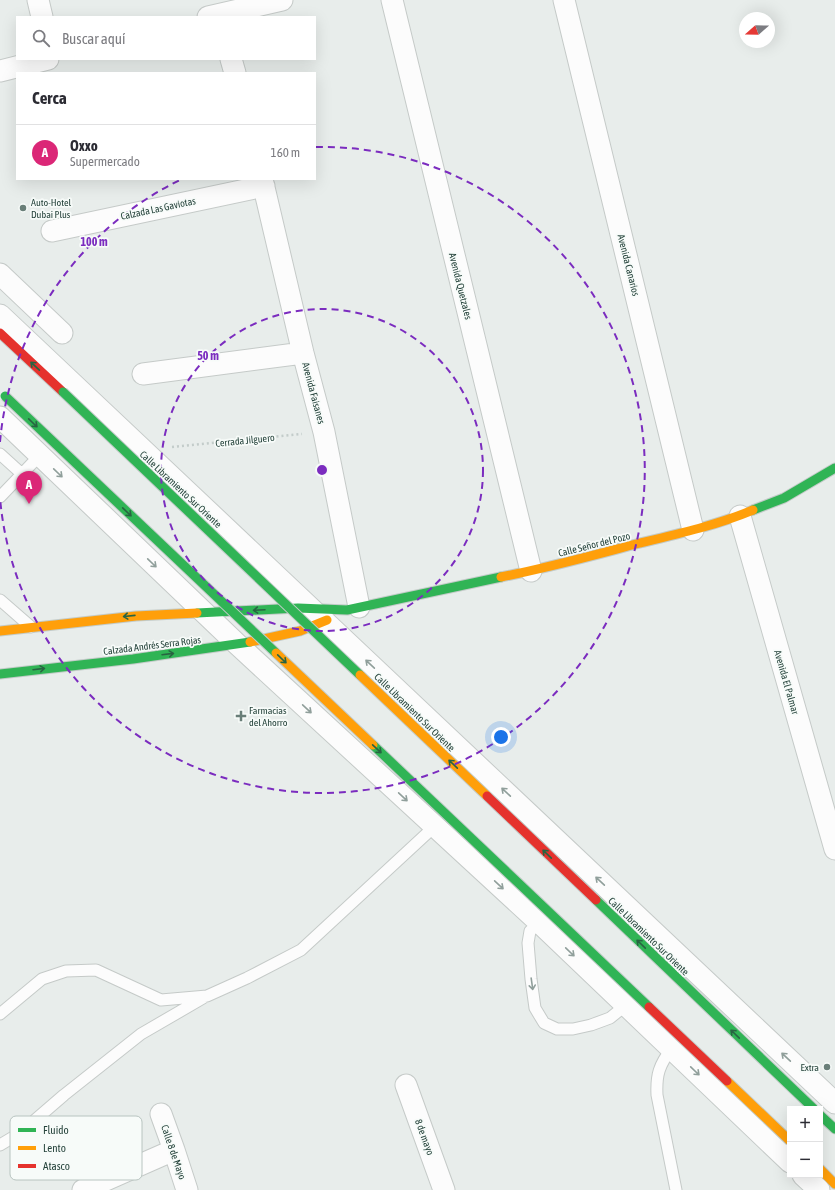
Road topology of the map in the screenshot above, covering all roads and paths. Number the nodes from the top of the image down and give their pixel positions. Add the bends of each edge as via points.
1 (38, 0) edge
2 (282, 0) edge
3 (392, 0) edge
4 (564, 0) edge
5 (216, 12) edge
6 (42, 16) edge
7 (44, 60) edge
8 (231, 60) edge
9 (0, 71) edge
10 (235, 72) edge
11 (263, 182) edge
12 (52, 231) dead end
13 (0, 274) edge
14 (0, 315) edge
15 (0, 333) edge
16 (62, 333) dead end
17 (303, 353) junction
18 (143, 374) dead end
19 (0, 392) edge
20 (0, 417) edge
21 (324, 432) junction
22 (165, 448) dead end
23 (0, 454) edge
24 (40, 455) junction
25 (835, 468) edge
26 (22, 474) junction
27 (0, 497) edge
28 (740, 516) junction
29 (693, 530) junction
30 (531, 571) junction
31 (0, 600) edge
32 (353, 608) junction
33 (203, 612) junction
34 (311, 612) junction
35 (32, 627) junction
36 (305, 630) joint
37 (0, 631) edge
38 (237, 644) junction
39 (0, 674) edge
40 (435, 826) junction
41 (835, 849) edge
42 (542, 925) junction
43 (207, 996) junction
44 (626, 1005) junction
45 (0, 1014) edge
46 (672, 1048) junction
47 (406, 1085) dead end
48 (835, 1103) edge
49 (811, 1106) edge
50 (161, 1114) dead end
51 (40, 1116) edge
52 (823, 1118) edge
53 (835, 1129) edge
54 (787, 1138) edge
55 (10, 1139) edge
56 (0, 1145) edge
57 (174, 1150) junction
58 (787, 1159) edge
59 (142, 1164) edge
60 (823, 1172) edge
61 (806, 1178) edge
62 (105, 1180) edge
63 (835, 1184) edge
64 (82, 1190) edge
65 (187, 1190) edge
66 (444, 1190) edge
67 (676, 1190) edge
68 (819, 1190) edge

1 - 6 street
2 - 5 street
3 - 30 street, Avenida Quetzales
4 - 29 street, Avenida Canarios
7 - 9 street
8 - 10 street
11 - 12 street, Calzada Las Gaviotas
11 - 17 street, Avenida Faisanes
13 - 16 street
14 - 34 street
49 -> 15 main road, Calle Libramiento Sur Oriente, bridge
17 - 18 street
17 - 21 street, Avenida Faisanes
19 -> 54 main road, bridge
20 - 24 street
21 - 22 path, Cerrada Jilguero
21 - 32 street, Avenida Faisanes
23 - 26 lane
24 - 26 lane
24 -> 33 street
25 - 28 main road, Calle Señor del Pozo via 784,498
26 - 27 lane
28 - 29 main road, Calle Señor del Pozo
28 - 41 street, Avenida El Palmar
29 - 30 main road, Calle Señor del Pozo
30 - 32 main road, Calle Señor del Pozo
31 - 35 lane
32 - 34 main road, Calle Señor del Pozo
32 - 34 main road, Calle Señor del Pozo
34 -> 33 main road
33 -> 35 main road
33 - 38 street
34 - 36 main road, Calle Señor del Pozo
48 -> 34 street
35 - 37 main road
36 - 38 main road, Calzada Andrés Serra Rojas
39 -> 38 main road, Calzada Andrés Serra Rojas
38 -> 40 street
40 -> 42 street
40 - 43 lane via 301,950
42 -> 44 street
42 -> 44 lane via 530,931 528,943 535,1008 544,1023 557,1029 573,1029 610,1018
43 - 45 lane via 161,1000 96,970 66,971 42,979
43 - 51 lane via 141,1034
44 - 46 street
46 -> 58 street
46 - 67 lane via 660,1066 656,1080
47 - 66 street, 8 de mayo
50 - 57 street, Calle 8 de Mayo
52 - 53 main road
55 - 56 lane
57 - 59 street
57 - 65 street, Calle 8 de Mayo
60 - 63 main road
61 - 68 street
62 - 64 street

